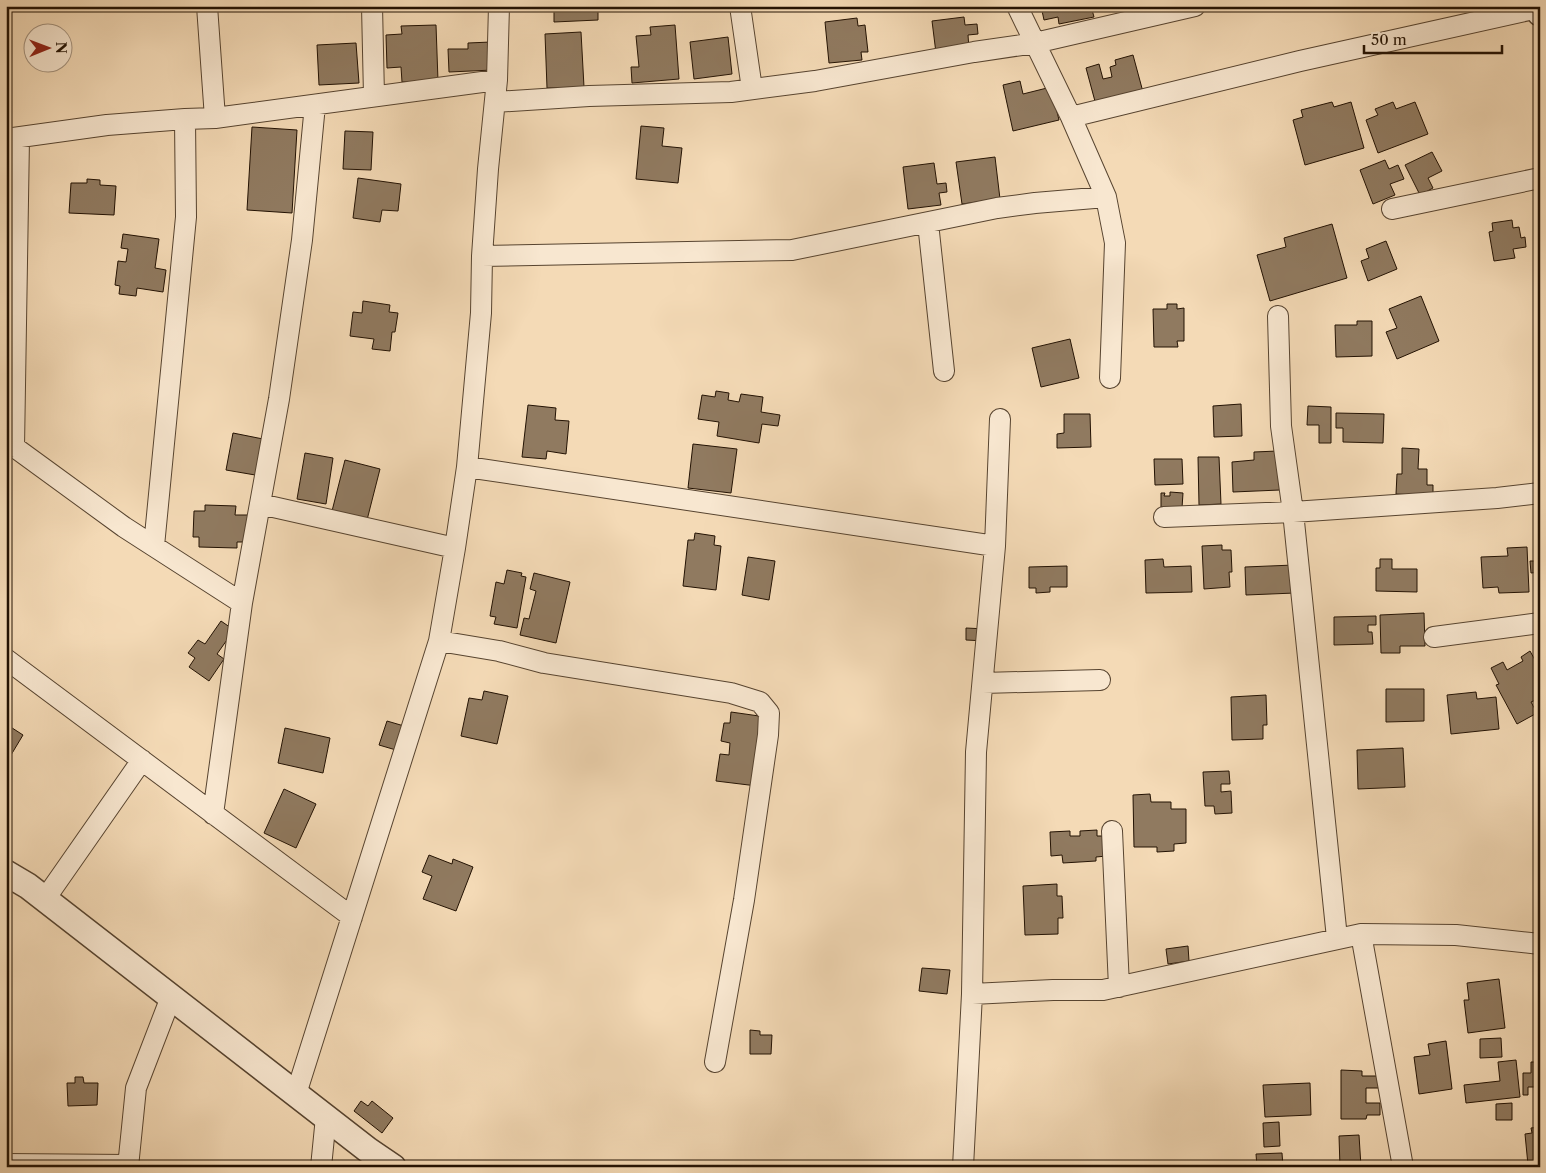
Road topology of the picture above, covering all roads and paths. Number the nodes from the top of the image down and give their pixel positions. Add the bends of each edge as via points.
1 (207, 6) edge
2 (372, 6) edge
3 (499, 6) edge
4 (740, 6) edge
5 (1017, 6) edge
6 (1195, 6) edge
7 (1538, 9) edge
8 (1035, 43) junction
9 (497, 80) junction
10 (752, 89) junction
11 (374, 96) junction
12 (495, 102) junction
13 (315, 104) junction
14 (1072, 117) junction
15 (215, 118) junction
16 (185, 119) junction
17 (12, 138) edge
18 (1540, 178) edge
19 (1106, 197) junction
20 (1392, 209) dead end
21 (928, 223) junction
22 (482, 256) junction
23 (1278, 316) dead end
24 (944, 371) dead end
25 (1110, 378) dead end
26 (1000, 419) dead end
27 (10, 444) edge
28 (467, 468) junction
29 (1540, 493) edge
30 (260, 504) junction
31 (1293, 512) junction
32 (1164, 518) dead end
33 (154, 546) junction
34 (995, 546) junction
35 (456, 548) junction
36 (242, 603) junction
37 (1540, 623) edge
38 (1434, 637) dead end
39 (439, 641) junction
40 (6, 659) edge
41 (1100, 680) dead end
42 (983, 683) junction
43 (142, 760) junction
44 (213, 814) junction
45 (1112, 831) dead end
46 (6, 873) edge
47 (45, 899) junction
48 (352, 916) junction
49 (1361, 934) junction
50 (1337, 938) junction
51 (1540, 944) edge
52 (1119, 987) junction
53 (972, 994) junction
54 (171, 997) junction
55 (715, 1062) dead end
56 (296, 1094) junction
57 (326, 1117) junction
58 (6, 1164) edge
59 (128, 1166) edge
60 (321, 1167) edge
61 (393, 1167) edge
62 (963, 1167) edge
63 (1403, 1167) edge

1 - 15 street
2 - 11 street
3 - 9 street
4 - 10 street
5 - 8 street
6 - 8 street
7 - 14 street via 1300,61
8 - 10 street
8 - 14 street
9 - 11 street
9 - 12 street
10 - 12 street
11 - 13 street
12 - 22 street
13 - 15 street
13 - 30 street via 302,240
14 - 19 street
15 - 16 street
16 - 17 street via 106,124
16 - 33 street via 186,216
17 - 27 street
18 - 20 street
19 - 21 street via 997,208
19 - 25 street via 1115,243
21 - 22 street via 792,250
21 - 24 street
22 - 28 street via 481,313
23 - 31 street via 1281,426
26 - 34 street
27 - 33 street
28 - 34 street
28 - 35 street
29 - 31 street
30 - 35 street
30 - 36 street
31 - 32 street
31 - 50 street
33 - 36 street
34 - 42 street
35 - 39 street
36 - 44 street
37 - 38 street
39 - 48 street
39 - 55 street via 500,651 544,663 730,693 760,702 769,713 744,900
40 - 43 street
41 - 42 street
42 - 53 street via 976,752
43 - 44 street
43 - 47 street
44 - 48 street
45 - 52 street
46 - 47 street
47 - 54 street
48 - 56 street
49 - 50 street
49 - 51 street via 1456,935
49 - 63 street
50 - 52 street
52 - 53 street
53 - 62 street
54 - 56 street
54 - 59 street via 136,1088
56 - 57 street
57 - 60 street
57 - 61 street
58 - 59 street

